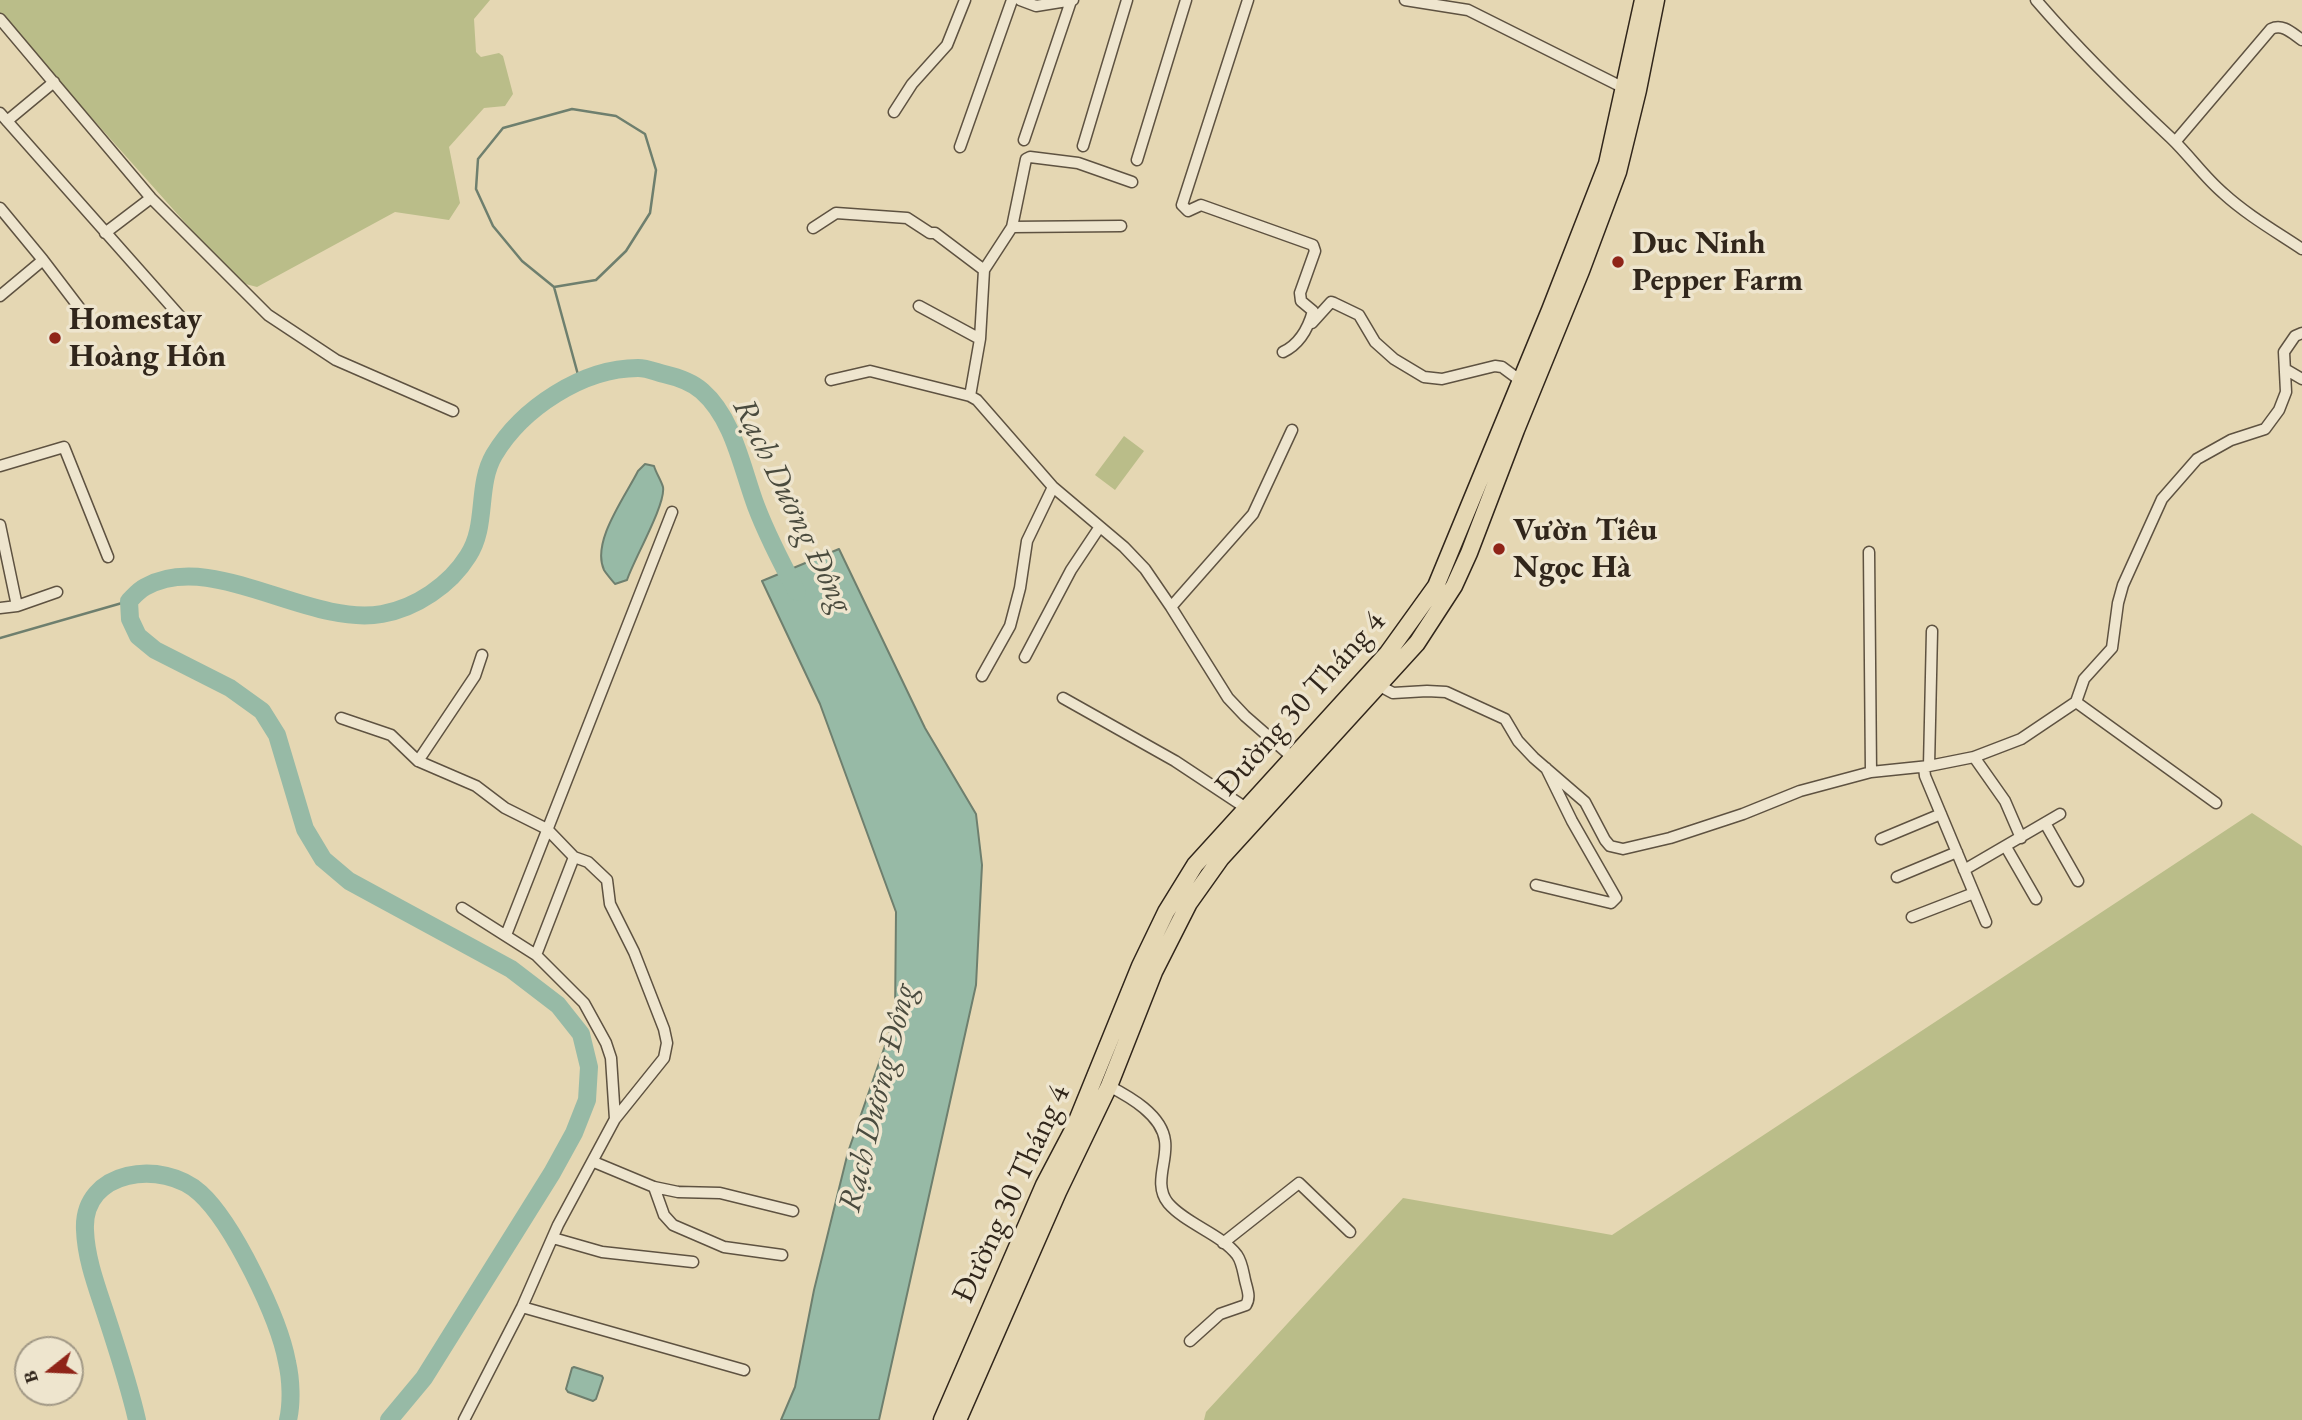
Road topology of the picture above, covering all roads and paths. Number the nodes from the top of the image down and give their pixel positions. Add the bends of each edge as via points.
1 (965, 0) edge
2 (1012, 0) edge
3 (1020, 0) edge
4 (1072, 0) edge
5 (1127, 0) edge
6 (1186, 0) edge
7 (1248, 0) edge
8 (1405, 0) edge
9 (1643, 0) edge
10 (1656, 0) edge
11 (2036, 0) edge
12 (0, 19) edge
13 (2302, 40) edge
14 (54, 82) junction
15 (1631, 89) junction
16 (894, 112) dead end
17 (4, 117) edge
18 (1024, 140) dead end
19 (2175, 142) junction
20 (1083, 146) dead end
21 (961, 147) dead end
22 (1138, 160) dead end
23 (1132, 182) dead end
24 (150, 198) junction
25 (0, 208) edge
26 (1121, 226) dead end
27 (1012, 227) junction
28 (813, 228) dead end
29 (106, 233) junction
30 (2302, 249) edge
31 (43, 260) junction
32 (984, 270) junction
33 (0, 296) edge
34 (919, 306) dead end
35 (91, 323) dead end
36 (186, 323) dead end
37 (1309, 325) junction
38 (2302, 334) edge
39 (980, 339) junction
40 (1283, 352) dead end
41 (2285, 369) junction
42 (2302, 379) edge
43 (831, 380) dead end
44 (1521, 381) junction
45 (970, 396) junction
46 (453, 411) dead end
47 (1510, 428) junction
48 (1292, 430) dead end
49 (0, 466) edge
50 (1053, 487) junction
51 (672, 512) dead end
52 (0, 525) edge
53 (1099, 528) junction
54 (1454, 546) junction
55 (1869, 552) dead end
56 (1469, 553) junction
57 (108, 557) dead end
58 (57, 592) dead end
59 (17, 606) junction
60 (1171, 607) junction
61 (0, 608) edge
62 (1932, 631) dead end
63 (482, 655) dead end
64 (1025, 657) dead end
65 (982, 676) dead end
66 (1378, 685) junction
67 (1063, 698) dead end
68 (2076, 702) junction
69 (341, 718) dead end
70 (1974, 757) junction
71 (418, 761) junction
72 (1297, 762) junction
73 (1926, 766) junction
74 (1546, 768) junction
75 (1871, 772) junction
76 (2216, 803) dead end
77 (1246, 808) junction
78 (1941, 814) junction
79 (2060, 814) dead end
80 (2045, 823) junction
81 (547, 829) junction
82 (2021, 838) junction
83 (1881, 839) dead end
84 (2006, 847) junction
85 (1957, 852) junction
86 (574, 858) junction
87 (1964, 870) junction
88 (1897, 877) dead end
89 (2078, 881) dead end
90 (1536, 885) dead end
91 (1974, 893) junction
92 (2036, 899) dead end
93 (462, 908) dead end
94 (1912, 917) dead end
95 (1986, 922) dead end
96 (506, 935) junction
97 (536, 955) junction
98 (1147, 969) junction
99 (1109, 1086) junction
100 (615, 1119) junction
101 (594, 1162) junction
102 (654, 1187) junction
103 (1051, 1189) junction
104 (793, 1211) dead end
105 (1350, 1232) dead end
106 (553, 1238) junction
107 (1223, 1243) junction
108 (782, 1255) dead end
109 (693, 1262) dead end
110 (522, 1307) junction
111 (1190, 1341) dead end
112 (744, 1370) dead end
113 (961, 1391) junction
114 (464, 1420) edge
115 (942, 1420) edge
116 (958, 1420) edge

1 - 16 street via 947,45
2 - 21 street
3 - 4 street via 1036,6
4 - 18 street
5 - 20 street
6 - 22 street
7 - 37 street via 1182,205 1188,211 1201,205 1313,245 1300,293 1301,302 1313,312
8 - 15 street via 1468,10
9 - 15 main road, Đường 30 Tháng 4
10 - 15 main road, Đường 30 Tháng 4
11 - 19 street
12 - 14 street
13 - 19 street via 2284,28 2271,29
14 - 17 street
14 - 24 street
15 - 44 main road, Đường 30 Tháng 4 via 1608,164
15 - 47 main road, Đường 30 Tháng 4 via 1618,173 1581,271
17 - 29 street
19 - 30 street via 2221,192
23 - 27 street via 1078,163 1030,157
24 - 29 street
24 - 46 street via 268,315 336,360
25 - 31 street
26 - 27 street
27 - 32 street
28 - 32 street via 836,213 910,219
29 - 36 street
31 - 33 street
31 - 35 street
32 - 39 street
34 - 39 street
37 - 40 street via 1293,348
37 - 44 street via 1333,302 1359,315 1375,342 1424,377 1442,379 1495,366
38 - 41 street via 2287,345
39 - 45 street
41 - 42 street
41 - 68 street via 2286,392 2265,429 2217,446 2197,459 2162,499 2123,585 2112,648 2084,679
43 - 45 street via 870,371
44 - 47 main road, Đường 30 Tháng 4
45 - 50 street via 986,408
47 - 54 main road, Đường 30 Tháng 4
47 - 56 main road, Đường 30 Tháng 4
48 - 60 street via 1253,514
49 - 57 street via 64,447
50 - 53 street
50 - 65 street via 1027,541 1010,626
51 - 81 street
52 - 59 street
53 - 60 street via 1145,569
53 - 64 street
54 - 56 main road
54 - 72 main road, Đường 30 Tháng 4 via 1436,586 1412,622
55 - 75 street
56 - 66 main road, Đường 30 Tháng 4 via 1433,620
58 - 59 street
59 - 61 street
60 - 72 street via 1228,698
62 - 73 street
63 - 71 street via 475,676
66 - 72 main road, Đường 30 Tháng 4
66 - 74 street via 1393,694 1446,692 1494,713 1505,719 1518,741
67 - 77 street via 1175,761
68 - 70 street via 2021,739
68 - 76 street
69 - 71 street via 391,734
70 - 73 street
70 - 82 street via 2005,801
71 - 81 street via 476,786 505,808
72 - 77 main road, Đường 30 Tháng 4
72 - 98 main road, Đường 30 Tháng 4 via 1221,858
73 - 75 street
73 - 78 street via 1925,776
74 - 75 street via 1585,802 1610,846 1623,849
74 - 90 street via 1616,898 1611,903
77 - 98 main road, Đường 30 Tháng 4 via 1195,864 1166,912
78 - 83 street
78 - 85 street
79 - 80 street
80 - 82 street
80 - 89 street
81 - 86 street
81 - 96 street
82 - 84 street
84 - 87 street
84 - 92 street
85 - 87 street
85 - 88 street
86 - 97 street
86 - 100 street via 588,862 607,880 610,904 634,953 667,1043 664,1058
87 - 91 street
91 - 94 street
91 - 95 street
93 - 96 street
96 - 97 street
97 - 100 street via 584,1003 606,1043 613,1070
98 - 99 main road, Đường 30 Tháng 4
98 - 103 main road, Đường 30 Tháng 4
99 - 103 main road, Đường 30 Tháng 4
99 - 107 street via 1142,1107 1163,1131 1161,1181 1168,1203
100 - 101 street
101 - 102 street
101 - 106 street
102 - 104 street via 720,1193
102 - 108 street via 664,1215 673,1225 724,1247
103 - 113 main road, Đường 30 Tháng 4
105 - 107 street via 1299,1183
106 - 109 street via 602,1252
106 - 110 street
107 - 111 street via 1241,1263 1249,1301 1220,1314
110 - 112 street
110 - 114 street
113 - 115 main road, Đường 30 Tháng 4
113 - 116 main road, Đường 30 Tháng 4

